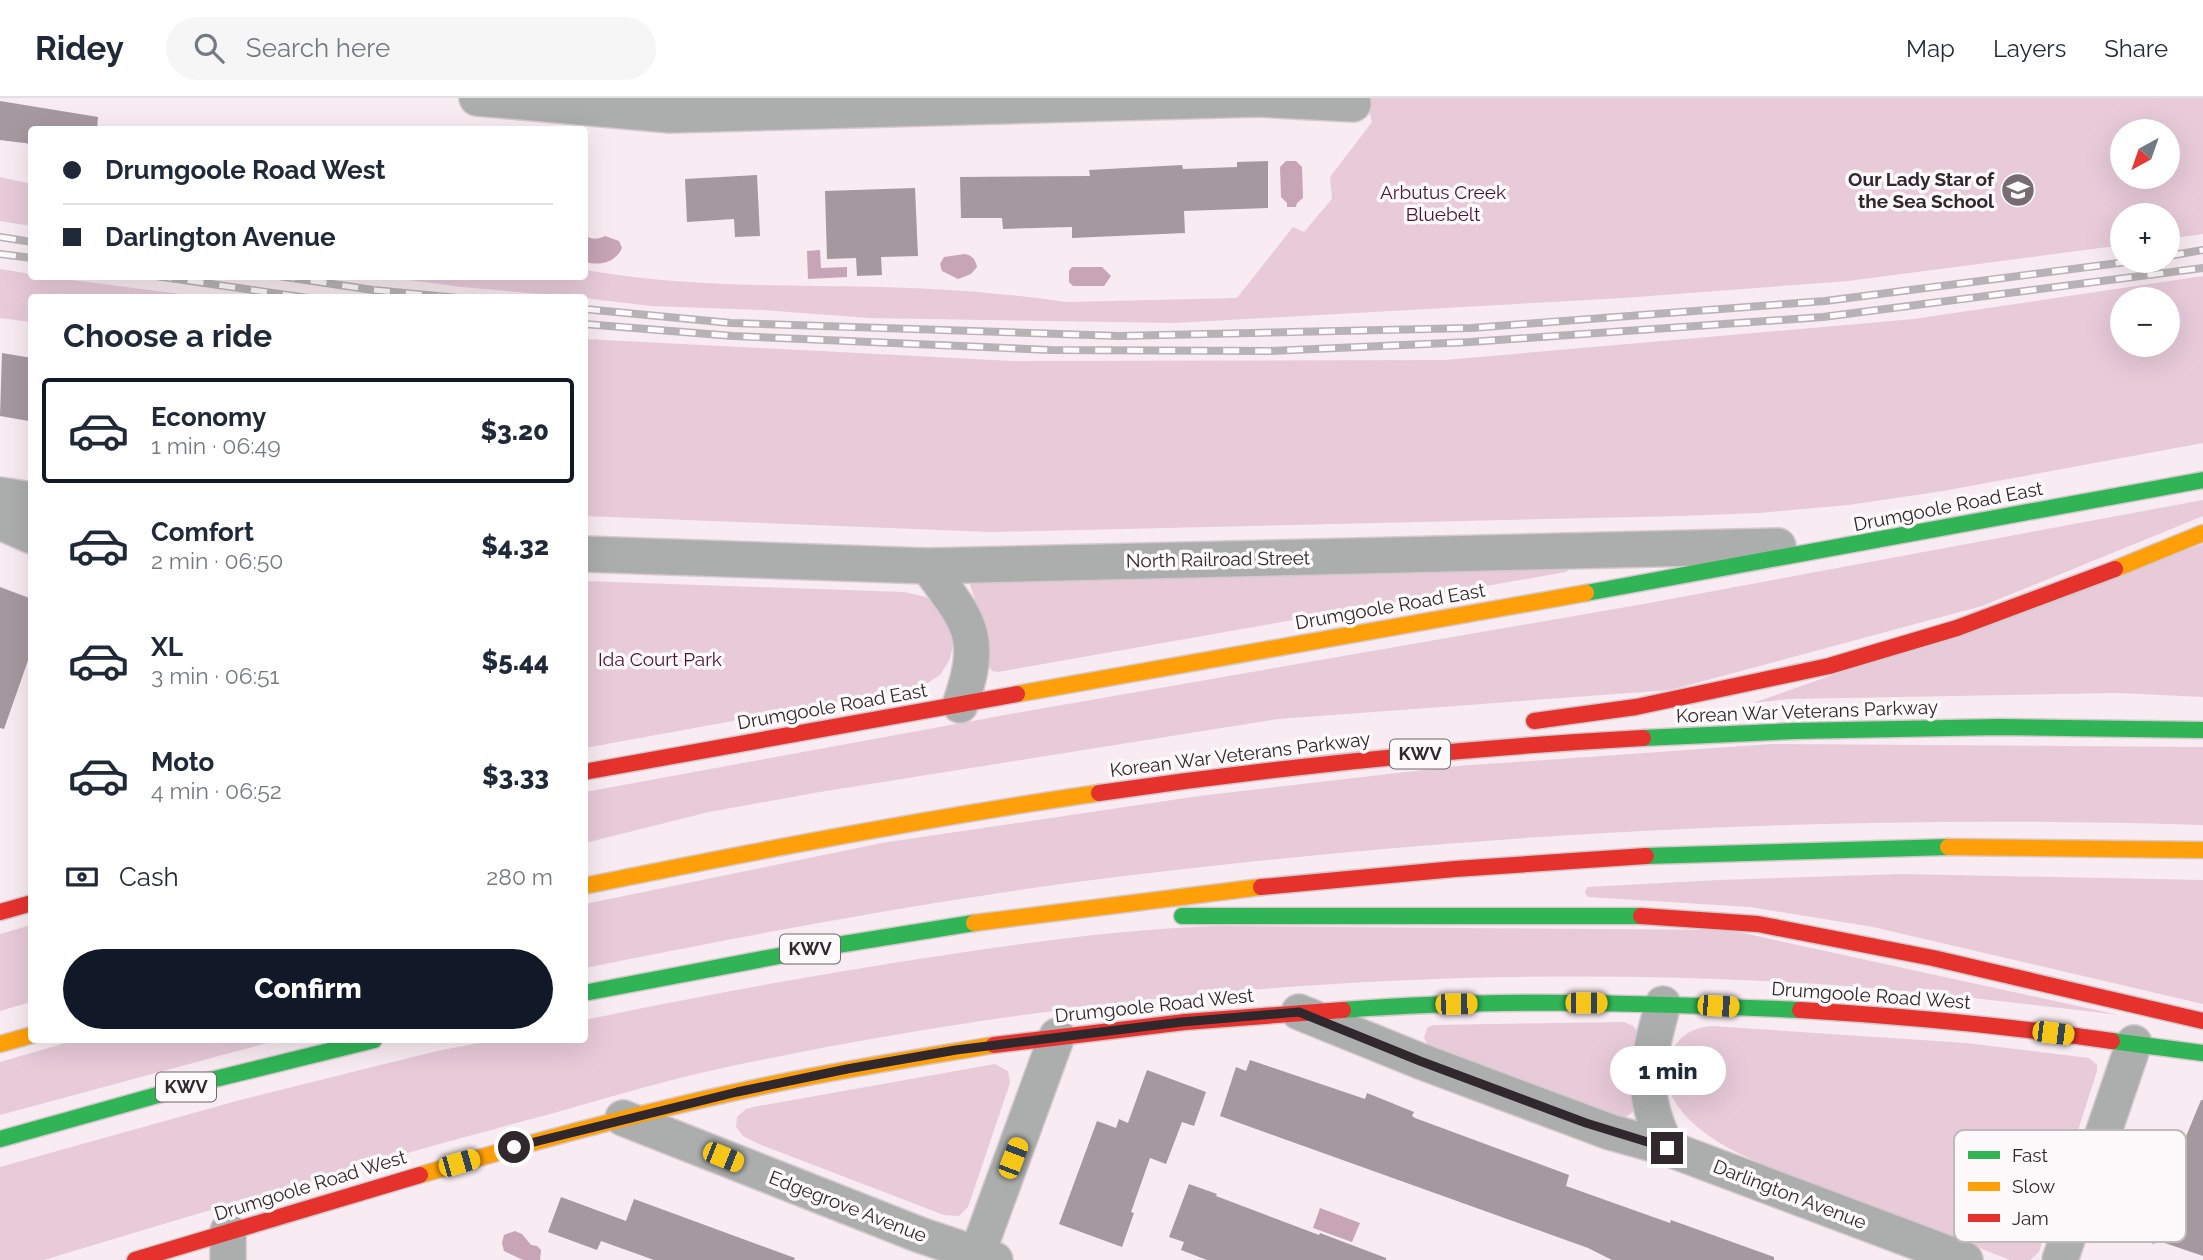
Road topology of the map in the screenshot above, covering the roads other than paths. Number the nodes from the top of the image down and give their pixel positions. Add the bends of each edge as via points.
1 (477, 98) edge
2 (1259, 99) edge
3 (1353, 104) dead end
4 (2203, 480) edge
5 (0, 495) edge
6 (28, 499) edge
7 (0, 522) edge
8 (2203, 533) edge
9 (28, 534) edge
10 (1852, 545) junction
11 (588, 554) edge
12 (929, 566) junction
13 (960, 705) junction
14 (1520, 722) dead end
15 (2203, 730) edge
16 (1427, 738) dead end
17 (588, 771) edge
18 (1251, 773) junction
19 (2203, 850) edge
20 (588, 885) edge
21 (1037, 914) junction
22 (588, 992) edge
23 (1663, 1004) junction
24 (1299, 1012) junction
25 (2203, 1021) edge
26 (28, 1036) edge
27 (1057, 1036) junction
28 (362, 1043) edge
29 (2134, 1043) junction
30 (0, 1044) edge
31 (2203, 1054) edge
32 (624, 1118) junction
33 (2104, 1130) edge
34 (0, 1139) edge
35 (1667, 1148) junction
36 (2066, 1242) edge
37 (228, 1246) edge
38 (982, 1258) edge
39 (135, 1260) edge
40 (1965, 1260) edge
41 (2060, 1260) edge

1 - 2 street via 670,115
2 - 3 street
4 - 10 main road, Drumgoole Road East
5 - 6 street
7 - 9 street
8 - 14 main road via 2002,611 1873,654 1670,700
10 - 12 street, North Railroad Street
10 - 13 main road, Drumgoole Road East
11 - 12 street, North Railroad Street
12 - 13 street via 957,605 970,635 973,661
13 - 17 main road, Drumgoole Road East
15 - 18 main road, Korean War Veterans Parkway / KWV via 1755,731 1448,752
16 - 18 main road
18 - 20 main road, Korean War Veterans Parkway / KWV via 936,817
19 - 21 main road, KWV via 1877,848 1633,857 1376,875
21 - 22 main road, KWV via 827,946
21 - 25 main road via 1642,916 1745,923 1867,944
23 - 24 main road, Drumgoole Road West via 1456,1004
23 - 29 main road, Drumgoole Road West via 1922,1019
23 - 35 street via 1649,1060 1648,1094 1650,1111
24 - 27 main road, Drumgoole Road West
24 - 35 street, Darlington Avenue via 1610,1132
26 - 30 main road
27 - 32 main road, Drumgoole Road West via 847,1069
27 - 38 street
28 - 34 main road, KWV
29 - 31 main road, Drumgoole Road West
29 - 33 street
32 - 37 main road, Drumgoole Road West via 459,1163
32 - 38 street, Edgegrove Avenue
35 - 40 street, Darlington Avenue
36 - 41 street
37 - 39 main road, Drumgoole Road West

